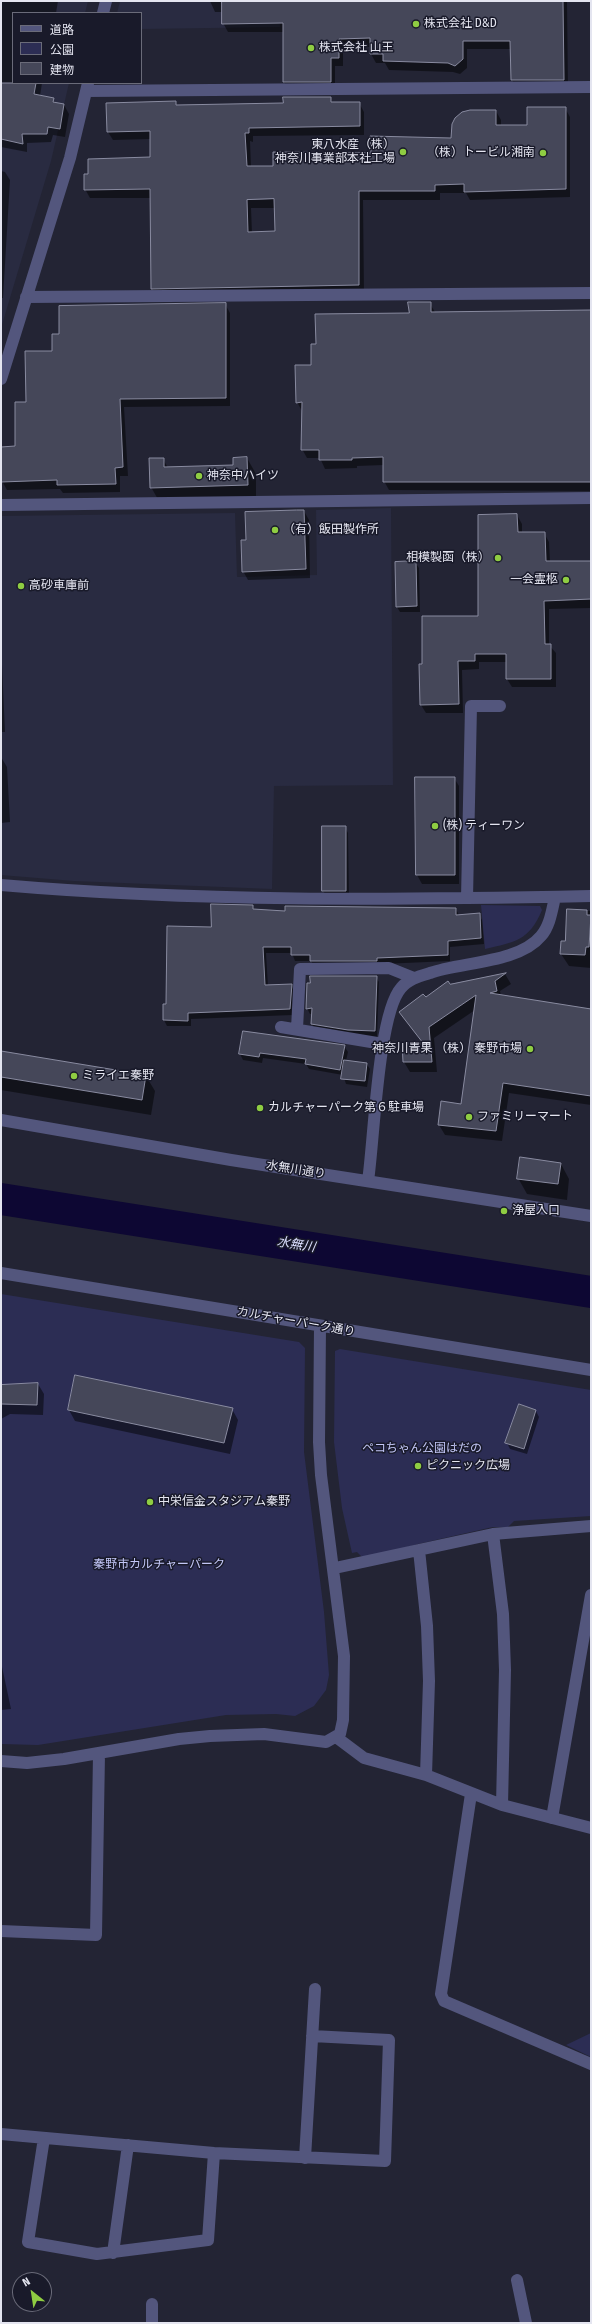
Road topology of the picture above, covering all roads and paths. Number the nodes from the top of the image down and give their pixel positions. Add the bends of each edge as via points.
1 (106, 1) edge
2 (103, 12) edge
3 (87, 87) edge
4 (591, 87) edge
5 (591, 293) edge
6 (26, 297) junction
7 (1, 379) edge
8 (591, 498) edge
9 (1, 505) edge
10 (500, 706) dead end
11 (1, 885) edge
12 (591, 896) edge
13 (555, 897) junction
14 (467, 898) junction
15 (414, 978) junction
16 (281, 1027) dead end
17 (297, 1029) junction
18 (383, 1044) junction
19 (1, 1120) edge
20 (368, 1181) junction
21 (591, 1216) edge
22 (1, 1272) edge
23 (320, 1326) junction
24 (591, 1370) edge
25 (591, 1526) edge
26 (493, 1534) junction
27 (419, 1550) junction
28 (334, 1568) junction
29 (591, 1594) edge
30 (336, 1737) junction
31 (99, 1754) junction
32 (1, 1761) edge
33 (426, 1775) junction
34 (471, 1794) junction
35 (502, 1805) junction
36 (552, 1818) junction
37 (591, 1828) edge
38 (1, 1930) edge
39 (314, 1989) dead end
40 (312, 2036) junction
41 (591, 2064) edge
42 (1, 2134) edge
43 (44, 2138) junction
44 (128, 2145) junction
45 (214, 2153) junction
46 (305, 2158) junction
47 (113, 2253) junction
48 (517, 2280) dead end
49 (152, 2304) dead end
50 (152, 2323) edge
51 (526, 2323) edge

1 - 2 street
3 - 4 street
3 - 6 street via 70,158
5 - 6 street
6 - 7 street
8 - 9 street
10 - 14 street via 471,706
11 - 14 street via 65,890 300,899
12 - 13 street
13 - 14 street
13 - 15 street via 550,921 542,936 533,944 512,954
15 - 17 street via 389,968 300,969
15 - 18 street via 401,987 393,1000
16 - 17 street
17 - 18 street
18 - 20 street
19 - 20 street, 水無川通り
20 - 21 street, 水無川通り
22 - 23 street, カルチャーパーク通り
23 - 24 street, カルチャーパーク通り
23 - 28 street via 319,1442
25 - 26 street
26 - 27 street
26 - 35 street via 503,1614 505,1670
27 - 28 street
27 - 33 street via 427,1626 429,1681
28 - 30 street via 344,1656 343,1720
29 - 36 street
30 - 31 street via 326,1742 264,1734 238,1734 179,1740
30 - 33 street via 364,1758
31 - 32 street via 27,1763
31 - 38 street via 96,1935
33 - 34 street
34 - 35 street
34 - 41 street via 441,1994 444,2000
35 - 36 street
36 - 37 street
39 - 40 street
40 - 46 street
40 - 46 street via 389,2040 385,2161
42 - 43 street
43 - 44 street
43 - 47 street via 28,2242 97,2254
44 - 45 street
44 - 47 street
45 - 46 street
45 - 47 street via 208,2240
48 - 51 street
49 - 50 street

